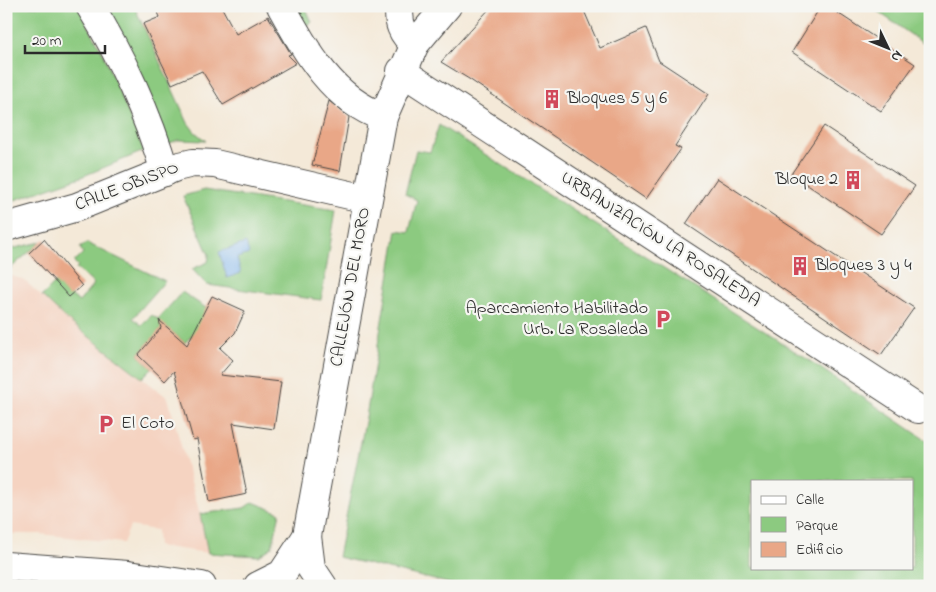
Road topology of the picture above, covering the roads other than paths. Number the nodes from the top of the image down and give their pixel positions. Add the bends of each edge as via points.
1 (90, 6) edge
2 (281, 6) edge
3 (400, 6) edge
4 (441, 8) edge
5 (415, 44) junction
6 (401, 70) junction
7 (383, 117) junction
8 (166, 172) junction
9 (367, 199) junction
10 (6, 227) edge
11 (918, 409) dead end
12 (307, 536) junction
13 (6, 566) edge
14 (266, 585) edge
15 (202, 586) edge
16 (323, 586) edge

1 - 8 main road via 121,63
2 - 7 main road via 319,69 360,107
3 - 5 main road via 402,30
4 - 5 main road, CALLEJÓN DEL MORO
5 - 6 main road, CALLEJÓN DEL MORO
6 - 7 main road, CALLEJÓN DEL MORO
6 - 11 main road, URBANIZACIÓN LA ROSALEDA
7 - 9 main road, CALLEJÓN DEL MORO
8 - 9 main road, CALLE OBISPO via 193,163 214,164
8 - 10 main road, CALLE OBISPO via 76,206
9 - 12 main road, CALLEJÓN DEL MORO
12 - 14 main road via 286,570
12 - 16 main road via 311,568
13 - 15 main road via 128,575

